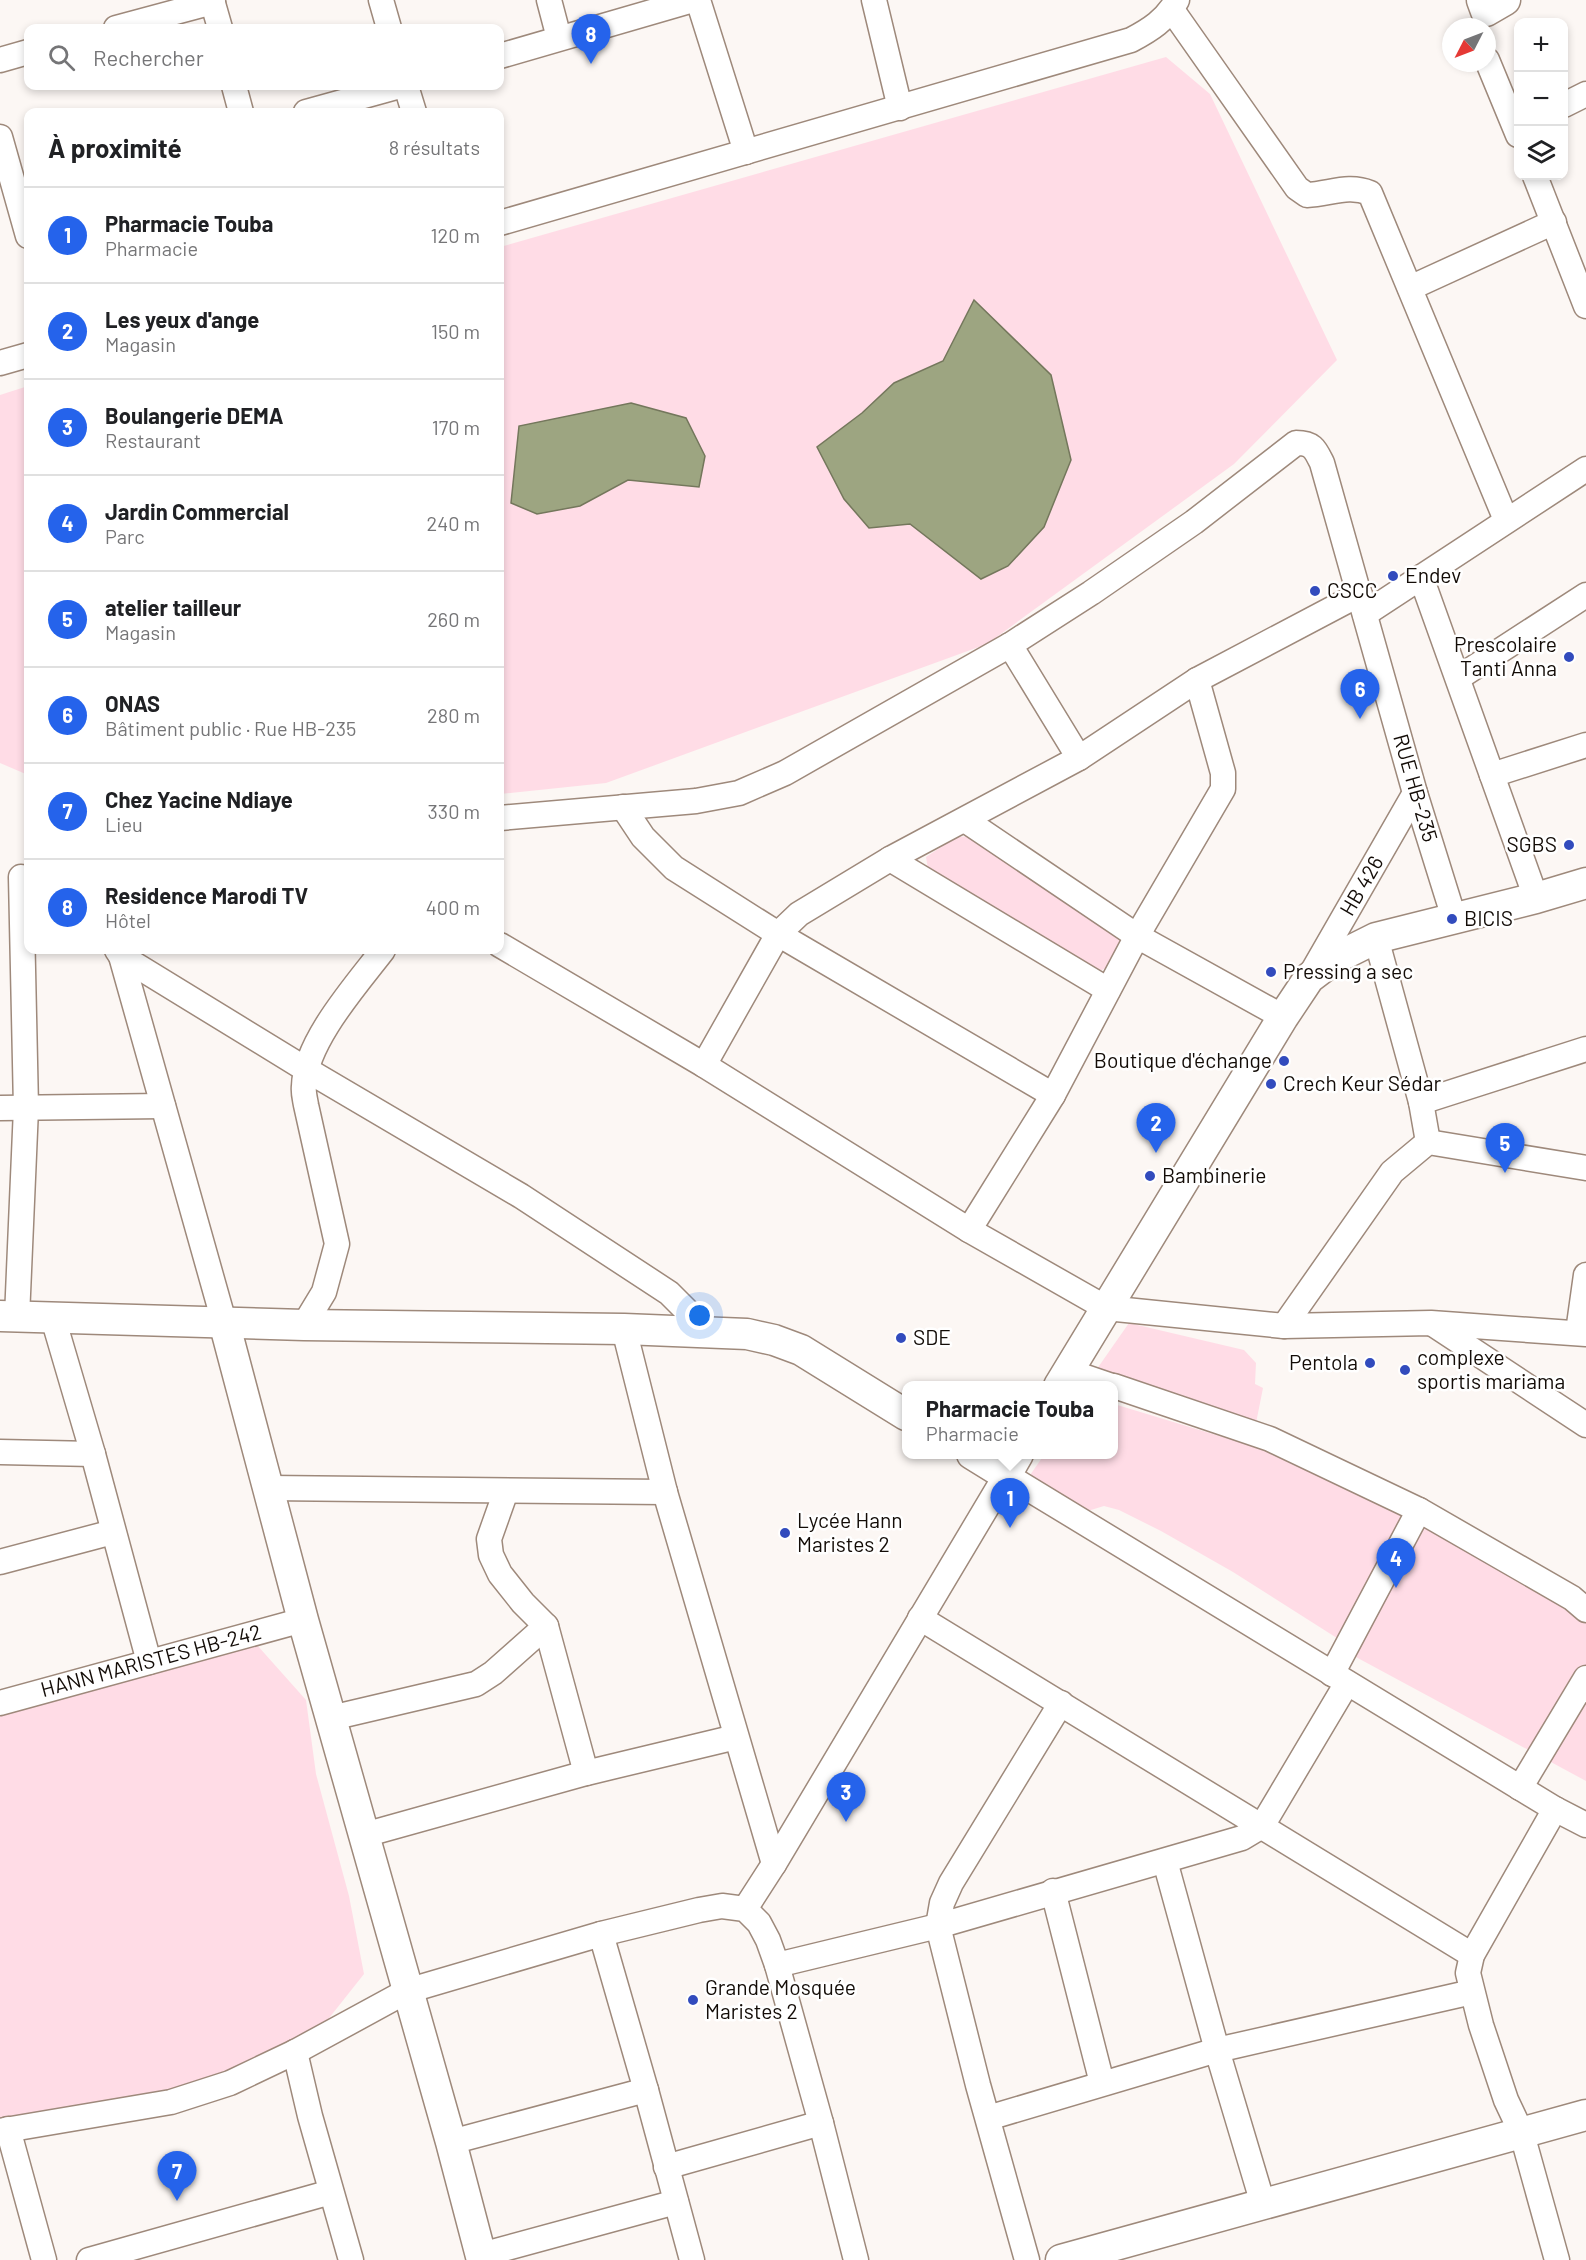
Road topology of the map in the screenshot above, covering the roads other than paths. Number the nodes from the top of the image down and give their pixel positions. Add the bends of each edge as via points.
1 (381, 0) edge
2 (549, 0) edge
3 (693, 0) edge
4 (698, 0) edge
5 (874, 0) edge
6 (213, 1) edge
7 (1174, 5) edge
8 (130, 24) edge
9 (219, 24) edge
10 (388, 24) edge
11 (559, 38) junction
12 (24, 53) edge
13 (504, 55) edge
14 (0, 60) edge
15 (1492, 72) edge
16 (235, 90) edge
17 (386, 90) edge
18 (406, 90) edge
19 (1586, 94) edge
20 (1568, 103) edge
21 (240, 108) edge
22 (320, 108) edge
23 (413, 108) edge
24 (900, 108) junction
25 (1516, 126) edge
26 (0, 137) edge
27 (746, 152) junction
28 (1537, 180) edge
29 (23, 194) edge
30 (504, 222) edge
31 (1554, 222) junction
32 (1410, 288) junction
33 (1586, 306) edge
34 (24, 357) edge
35 (0, 363) edge
36 (1586, 469) edge
37 (1506, 520) junction
38 (1421, 577) junction
39 (1583, 603) edge
40 (1362, 604) junction
41 (1010, 645) junction
42 (1458, 678) junction
43 (1197, 680) junction
44 (1586, 745) edge
45 (1079, 758) junction
46 (1492, 775) junction
47 (1416, 793) junction
48 (623, 807) junction
49 (504, 818) edge
50 (965, 820) junction
51 (890, 859) junction
52 (17, 875) edge
53 (1586, 883) edge
54 (1536, 898) junction
55 (1454, 918) junction
56 (778, 934) junction
57 (1137, 936) junction
58 (1377, 938) junction
59 (504, 947) edge
60 (119, 954) edge
61 (121, 954) edge
62 (380, 954) edge
63 (1308, 978) junction
64 (1108, 990) junction
65 (1283, 1017) junction
66 (1586, 1049) edge
67 (704, 1065) junction
68 (307, 1070) junction
69 (1053, 1095) junction
70 (1421, 1102) junction
71 (163, 1106) junction
72 (0, 1108) edge
73 (26, 1108) junction
74 (1428, 1142) junction
75 (1586, 1168) edge
76 (969, 1230) junction
77 (1586, 1275) edge
78 (1106, 1308) junction
79 (9, 1317) edge
80 (53, 1318) junction
81 (224, 1322) junction
82 (1431, 1323) junction
83 (304, 1325) junction
84 (1284, 1326) junction
85 (624, 1329) junction
86 (698, 1333) junction
87 (1582, 1333) edge
88 (1064, 1378) edge
89 (1082, 1381) edge
90 (1118, 1388) edge
91 (902, 1412) edge
92 (1586, 1425) edge
93 (0, 1452) edge
94 (93, 1454) junction
95 (988, 1459) edge
96 (1012, 1465) edge
97 (268, 1488) junction
98 (506, 1491) junction
99 (665, 1492) junction
100 (1419, 1510) junction
101 (113, 1532) junction
102 (0, 1562) edge
103 (1586, 1610) edge
104 (920, 1618) junction
105 (303, 1620) junction
106 (546, 1626) junction
107 (149, 1662) junction
108 (1586, 1678) edge
109 (1340, 1679) junction
110 (0, 1702) edge
111 (1062, 1703) junction
112 (331, 1718) junction
113 (736, 1737) junction
114 (586, 1773) junction
115 (1520, 1788) junction
116 (1555, 1809) junction
117 (1586, 1825) edge
118 (1262, 1826) junction
119 (364, 1835) junction
120 (1165, 1861) junction
121 (774, 1864) junction
122 (1053, 1891) junction
123 (745, 1909) junction
124 (938, 1926) junction
125 (601, 1934) junction
126 (1472, 1955) junction
127 (777, 1965) junction
128 (407, 1991) junction
129 (1472, 1992) junction
130 (1217, 2050) junction
131 (295, 2052) junction
132 (1102, 2083) junction
133 (646, 2090) junction
134 (1586, 2115) edge
135 (988, 2118) junction
136 (821, 2123) junction
137 (4, 2130) edge
138 (1522, 2134) junction
139 (451, 2142) junction
140 (666, 2167) junction
141 (331, 2192) junction
142 (676, 2202) junction
143 (1263, 2204) junction
144 (481, 2258) edge
145 (44, 2260) edge
146 (89, 2260) edge
147 (351, 2260) edge
148 (692, 2260) edge
149 (856, 2260) edge
150 (1027, 2260) edge
151 (1064, 2260) edge
152 (1557, 2260) edge

1 - 10 street
2 - 11 street
3 - 11 street
4 - 27 street
5 - 24 street
6 - 8 street
6 - 9 street
7 - 24 street via 1155,27 1131,40
7 - 32 street via 1297,188 1307,195 1347,188 1370,193
11 - 13 street
12 - 14 street
15 - 25 street
16 - 21 street
17 - 22 street
18 - 23 street
19 - 20 street
24 - 27 street
26 - 29 street
27 - 30 street
28 - 31 street
31 - 32 street
31 - 33 street
32 - 37 street
34 - 35 street
36 - 37 street
37 - 38 street
38 - 40 street
38 - 42 street
39 - 42 street
40 - 41 street, RUE HB-235 via 1322,463 1307,443 1296,443 1194,522
40 - 43 street
40 - 47 street, RUE HB-235
41 - 45 street
41 - 48 street via 785,773 739,793
42 - 46 street
43 - 45 street
43 - 57 street via 1223,773 1223,789
44 - 46 street
45 - 50 street
46 - 54 street
47 - 55 street, RUE HB-235
47 - 63 street, HB 426
48 - 49 street
48 - 56 street via 643,837 674,868
50 - 51 street
50 - 57 street
51 - 56 street via 799,914
51 - 64 street
52 - 73 street
53 - 54 street
54 - 55 street
55 - 58 street
56 - 67 street
56 - 69 street
57 - 64 street
57 - 65 street
58 - 63 street via 1334,959
58 - 70 street
59 - 67 street
60 - 71 street
61 - 68 street
62 - 68 street via 321,1034
63 - 65 street
64 - 69 street
65 - 78 street
66 - 70 street
67 - 76 street
68 - 83 street via 306,1105 337,1244 324,1292
68 - 86 street via 521,1196 669,1293 689,1313
69 - 76 street
70 - 74 street
71 - 73 street
71 - 81 street
72 - 73 street
73 - 79 street
74 - 75 street
74 - 84 street via 1392,1172
76 - 78 street
77 - 87 street
78 - 84 street
78 - 88 street
79 - 80 street
80 - 81 street
80 - 94 street
81 - 83 street
81 - 97 street
82 - 84 street
82 - 87 street
82 - 92 street
83 - 85 street
85 - 86 street
85 - 99 street
86 - 91 street via 747,1334 801,1350
88 - 89 street
90 - 100 street via 1270,1439
93 - 94 street
94 - 101 street
95 - 96 street
96 - 104 street
96 - 109 street
97 - 98 street
97 - 105 street
98 - 99 street
98 - 106 street via 489,1539 491,1556 500,1574
99 - 113 street
100 - 103 street via 1572,1598
100 - 109 street
101 - 102 street
101 - 107 street
104 - 111 street
104 - 121 street
105 - 107 street, HANN MARISTES HB-242
105 - 112 street
106 - 112 street via 508,1662 476,1684
106 - 114 street
107 - 110 street, HANN MARISTES HB-242
108 - 115 street
109 - 115 street
109 - 118 street
111 - 118 street
111 - 124 street via 951,1883
112 - 119 street
113 - 114 street
113 - 121 street
114 - 119 street
115 - 116 street
116 - 117 street
116 - 126 street
118 - 120 street via 1242,1838
118 - 126 street
119 - 128 street
120 - 122 street
120 - 130 street
121 - 123 street
122 - 124 street
122 - 132 street
123 - 125 street via 722,1906
123 - 127 street via 759,1923
124 - 127 street
124 - 135 street
125 - 128 street
125 - 133 street
126 - 129 street via 1468,1973
127 - 136 street
128 - 131 street
128 - 139 street
129 - 130 street
129 - 138 street via 1506,2100
130 - 132 street
130 - 143 street
131 - 137 street via 230,2083 171,2102
131 - 141 street
132 - 135 street
133 - 139 street
133 - 140 street
134 - 138 street
135 - 150 street
136 - 140 street
136 - 149 street
137 - 145 street
138 - 143 street
138 - 152 street
139 - 144 street
140 - 142 street
141 - 146 street
141 - 147 street
142 - 144 street
142 - 148 street
143 - 151 street

